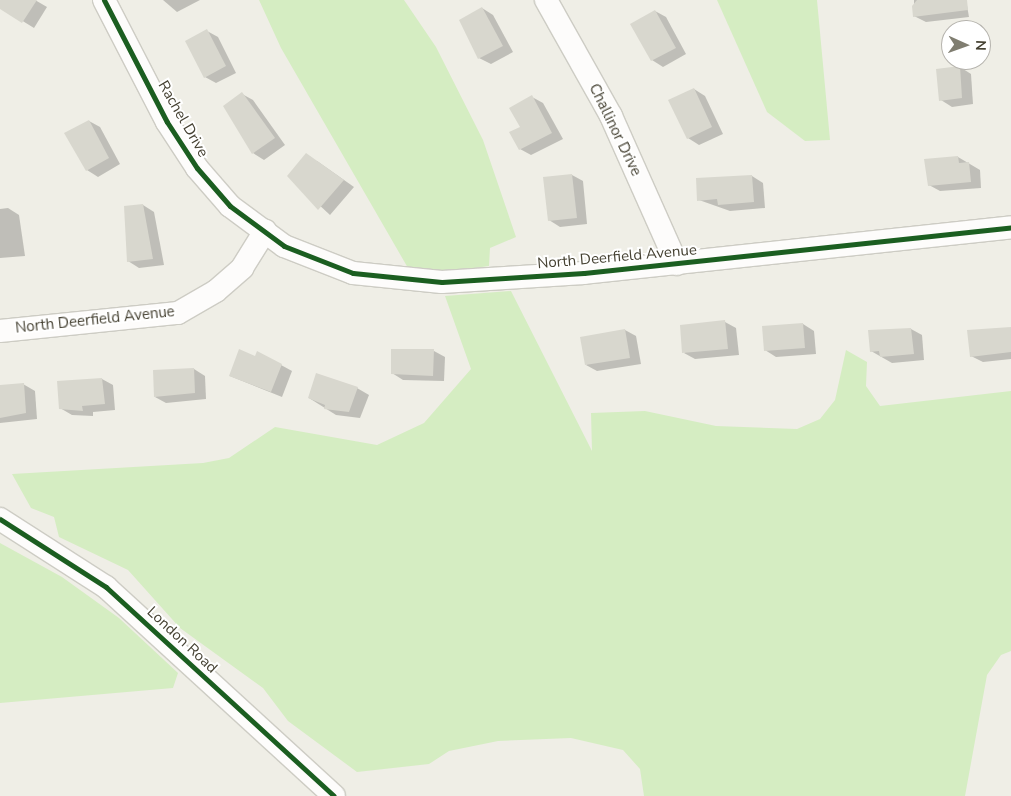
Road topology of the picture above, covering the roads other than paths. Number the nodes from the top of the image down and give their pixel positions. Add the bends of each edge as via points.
1 (104, 0) edge
2 (546, 0) edge
3 (1011, 227) edge
4 (265, 231) junction
5 (677, 264) junction
6 (0, 331) edge
7 (0, 519) edge
8 (334, 796) edge

1 - 4 street, Rachel Drive via 167,122 197,168 230,206
2 - 5 street, Challinor Drive via 611,116
3 - 5 street, North Deerfield Avenue
4 - 5 street, North Deerfield Avenue via 284,246 353,273 409,282
4 - 6 street, North Deerfield Avenue via 242,268 216,291 178,313
7 - 8 street, London Road via 106,587

